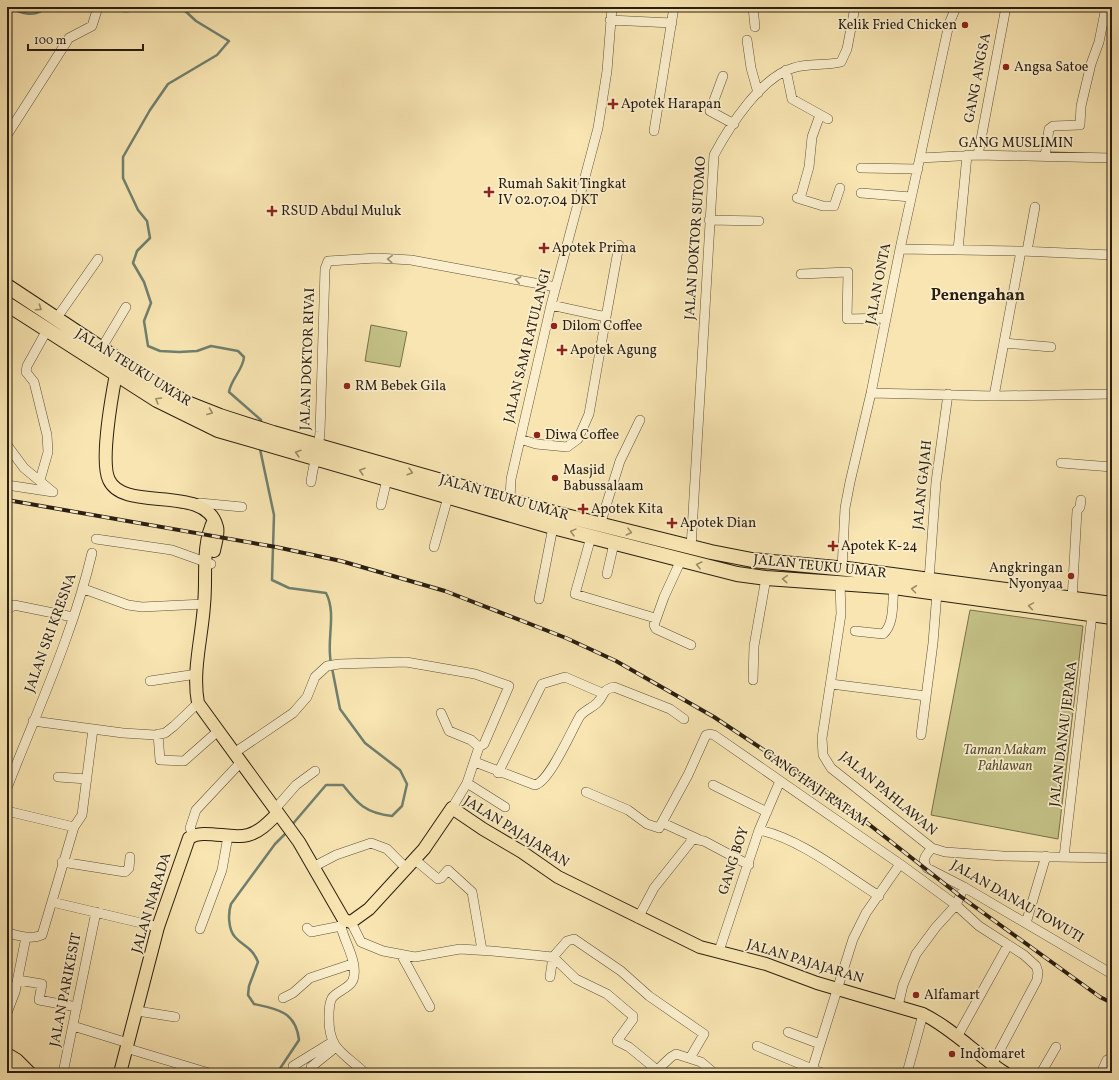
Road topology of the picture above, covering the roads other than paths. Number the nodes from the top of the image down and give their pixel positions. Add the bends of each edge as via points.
1 (612, 7) edge
2 (674, 7) edge
3 (753, 7) edge
4 (855, 7) edge
5 (956, 7) edge
6 (1006, 7) edge
7 (1106, 7) edge
8 (98, 8) edge
9 (610, 20) junction
10 (672, 24) junction
11 (755, 27) dead end
12 (747, 40) dead end
13 (786, 70) junction
14 (723, 76) dead end
15 (758, 93) junction
16 (734, 124) junction
17 (654, 131) dead end
18 (7, 135) edge
19 (967, 155) junction
20 (978, 155) junction
21 (1045, 157) junction
22 (920, 158) junction
23 (1109, 158) edge
24 (861, 168) dead end
25 (918, 169) junction
26 (840, 188) dead end
27 (862, 193) dead end
28 (911, 197) junction
29 (1035, 207) dead end
30 (709, 220) junction
31 (759, 221) dead end
32 (619, 246) dead end
33 (900, 249) junction
34 (958, 250) junction
35 (1024, 251) junction
36 (1112, 255) edge
37 (98, 259) dead end
38 (801, 274) dead end
39 (7, 286) edge
40 (556, 287) junction
41 (7, 304) edge
42 (551, 305) junction
43 (126, 307) dead end
44 (606, 317) junction
45 (886, 318) junction
46 (56, 319) junction
47 (47, 330) junction
48 (1004, 343) junction
49 (1051, 347) dead end
50 (101, 349) junction
51 (116, 374) junction
52 (871, 393) junction
53 (948, 394) junction
54 (1112, 394) edge
55 (994, 396) junction
56 (640, 420) dead end
57 (520, 439) junction
58 (7, 445) edge
59 (317, 452) junction
60 (1061, 463) dead end
61 (1112, 467) edge
62 (388, 479) junction
63 (511, 479) junction
64 (40, 480) junction
65 (311, 482) dead end
66 (7, 484) edge
67 (443, 491) junction
68 (497, 496) junction
69 (1081, 500) dead end
70 (195, 504) junction
71 (381, 505) dead end
72 (480, 506) junction
73 (242, 507) dead end
74 (600, 525) junction
75 (553, 527) junction
76 (591, 537) junction
77 (96, 539) dead end
78 (614, 543) junction
79 (434, 547) dead end
80 (691, 548) junction
81 (92, 553) dead end
82 (681, 560) junction
83 (207, 563) junction
84 (842, 569) junction
85 (607, 574) dead end
86 (766, 578) junction
87 (929, 580) junction
88 (840, 583) junction
89 (894, 587) junction
90 (84, 589) junction
91 (967, 591) junction
92 (937, 592) junction
93 (539, 599) dead end
94 (204, 604) junction
95 (1112, 604) edge
96 (1071, 606) junction
97 (7, 610) edge
98 (1092, 615) junction
99 (73, 617) junction
100 (1112, 617) edge
101 (655, 618) junction
102 (855, 631) dead end
103 (691, 645) dead end
104 (197, 674) junction
105 (753, 680) dead end
106 (150, 681) dead end
107 (831, 684) junction
108 (602, 693) junction
109 (926, 696) junction
110 (198, 703) junction
111 (441, 712) dead end
112 (684, 719) dead end
113 (33, 720) junction
114 (94, 729) junction
115 (218, 731) junction
116 (158, 734) junction
117 (922, 735) dead end
118 (479, 747) junction
119 (237, 757) junction
120 (475, 762) junction
121 (12, 763) edge
122 (315, 771) dead end
123 (498, 772) junction
124 (58, 777) dead end
125 (87, 779) junction
126 (780, 781) junction
127 (467, 783) junction
128 (713, 785) dead end
129 (7, 788) edge
130 (586, 792) dead end
131 (505, 807) dead end
132 (452, 808) junction
133 (277, 811) junction
134 (7, 812) edge
135 (767, 812) junction
136 (663, 823) junction
137 (74, 827) junction
138 (759, 830) junction
139 (193, 835) junction
140 (228, 836) junction
141 (698, 839) junction
142 (932, 848) junction
143 (1046, 856) junction
144 (130, 857) dead end
145 (1064, 857) junction
146 (1112, 858) edge
147 (414, 859) junction
148 (62, 862) junction
149 (900, 864) junction
150 (749, 865) junction
151 (313, 867) junction
152 (406, 868) junction
153 (964, 887) junction
154 (879, 896) junction
155 (52, 902) junction
156 (956, 905) junction
157 (96, 912) junction
158 (638, 918) junction
159 (345, 923) junction
160 (1026, 923) junction
161 (158, 927) junction
162 (200, 928) dead end
163 (307, 928) dead end
164 (7, 932) edge
165 (26, 937) junction
166 (1008, 946) junction
167 (482, 950) junction
168 (719, 951) junction
169 (402, 956) junction
170 (553, 957) junction
171 (352, 964) junction
172 (1112, 974) edge
173 (550, 977) dead end
174 (18, 980) junction
175 (838, 988) junction
176 (283, 998) dead end
177 (898, 1006) junction
178 (77, 1007) junction
179 (430, 1007) dead end
180 (137, 1011) junction
181 (7, 1013) edge
182 (923, 1014) junction
183 (175, 1017) dead end
184 (73, 1026) junction
185 (788, 1032) dead end
186 (957, 1037) junction
187 (820, 1044) junction
188 (334, 1045) junction
189 (127, 1046) junction
190 (757, 1046) dead end
191 (1056, 1046) dead end
192 (12, 1057) edge
193 (1112, 1057) edge
194 (690, 1058) junction
195 (992, 1065) junction
196 (294, 1066) dead end
197 (311, 1067) dead end
198 (812, 1071) edge
199 (656, 1072) edge
200 (14, 1073) edge
201 (30, 1073) edge
202 (64, 1073) edge
203 (120, 1073) edge
204 (209, 1073) edge
205 (365, 1073) edge
206 (714, 1073) edge
207 (822, 1073) edge
208 (907, 1073) edge
209 (1004, 1073) edge
210 (1041, 1073) edge
211 (1101, 1073) edge

1 - 9 street, JALAN SAM RATULANGI
2 - 10 street
3 - 11 street
4 - 13 street, JALAN DOKTOR SUTOMO via 847,49 841,62
5 - 22 street, JALAN ONTA via 949,24
6 - 20 street, GANG ANGSA
7 - 21 street via 1099,42 1091,64 1080,125 1053,126 1049,129
8 - 18 street via 92,26 69,38
9 - 10 street
9 - 40 street, JALAN SAM RATULANGI via 598,128
10 - 17 street
12 - 15 street
13 - 15 street, JALAN DOKTOR SUTOMO
13 - 26 street via 790,97 824,117 812,136 809,167 799,199 823,206 834,206
14 - 16 street via 710,111
15 - 16 street, JALAN DOKTOR SUTOMO
16 - 30 street, JALAN DOKTOR SUTOMO via 714,155
19 - 20 street, GANG MUSLIMIN
19 - 22 street, GANG MUSLIMIN
19 - 34 street
20 - 21 street, GANG MUSLIMIN
21 - 23 street, GANG MUSLIMIN
22 - 25 street, JALAN ONTA
24 - 25 street
25 - 28 street, JALAN ONTA
27 - 28 street
28 - 33 street, JALAN ONTA
29 - 35 street
30 - 31 street
30 - 80 street, JALAN DOKTOR SUTOMO
32 - 44 street
33 - 34 street
33 - 45 street, JALAN ONTA
34 - 35 street
35 - 36 street
35 - 48 street
37 - 46 street
38 - 45 street via 848,272 847,319
39 -> 46 highway, JALAN TEUKU UMAR
40 - 42 street, JALAN SAM RATULANGI
40 -> 59 street, JALAN DOKTOR RIVAI via 411,260 377,258 328,261 325,268
41 - 47 highway, JALAN TEUKU UMAR
42 - 44 street
42 - 57 street, JALAN SAM RATULANGI
43 - 50 street
44 - 57 street via 589,414 578,439 573,444 563,447
45 - 52 street, JALAN ONTA
46 - 50 highway, JALAN TEUKU UMAR
47 - 51 highway, JALAN TEUKU UMAR
47 - 64 street via 26,372 34,382 47,436 48,452
48 - 49 street
48 - 55 street
50 -> 59 highway, JALAN TEUKU UMAR via 187,403
59 -> 51 highway, JALAN TEUKU UMAR via 218,430 175,410
51 - 70 main road via 108,432 108,479 124,493
52 - 53 street
52 - 84 street, JALAN ONTA via 845,508
53 - 55 street
53 - 87 street, JALAN GAJAH via 935,491
54 - 55 street
56 - 74 street via 620,462
57 - 63 street, JALAN SAM RATULANGI
58 - 64 street via 24,468
62 -> 59 highway, JALAN TEUKU UMAR
59 - 65 street, JALAN DOKTOR RIVAI
59 -> 67 highway, JALAN TEUKU UMAR
60 - 61 street
62 - 67 highway, JALAN TEUKU UMAR
62 - 71 street
63 - 68 street, JALAN SAM RATULANGI
63 - 68 street, JALAN SAM RATULANGI
64 - 66 street via 52,492
67 - 68 highway, JALAN TEUKU UMAR
67 - 72 highway, JALAN TEUKU UMAR
67 - 79 street
68 - 72 highway
68 - 74 highway, JALAN TEUKU UMAR
69 - 96 street via 1077,511
70 - 73 street
70 - 83 main road via 214,520 210,528
72 - 75 highway, JALAN TEUKU UMAR
74 -> 80 highway, JALAN TEUKU UMAR
76 -> 75 highway, JALAN TEUKU UMAR
75 - 93 street
76 - 78 highway, JALAN TEUKU UMAR
76 - 101 street via 575,594
77 - 83 street via 172,550
78 - 82 highway, JALAN TEUKU UMAR
78 - 85 street
80 - 84 highway, JALAN TEUKU UMAR via 745,559
81 - 90 street, JALAN SRI KRESNA
86 -> 82 highway, JALAN TEUKU UMAR
82 - 101 street
83 - 94 main road
84 - 87 highway, JALAN TEUKU UMAR
88 -> 86 highway, JALAN TEUKU UMAR
86 - 105 street via 754,646
87 - 91 highway, JALAN TEUKU UMAR
88 - 89 highway, JALAN TEUKU UMAR
88 - 107 street, JALAN PAHLAWAN via 841,614
92 -> 89 highway, JALAN TEUKU UMAR
89 - 102 street via 888,630 883,634
90 - 94 street via 128,605 142,607
90 - 99 street, JALAN SRI KRESNA
91 - 92 highway, JALAN TEUKU UMAR
91 - 96 highway, JALAN TEUKU UMAR
92 - 109 street
94 - 104 main road
95 - 96 highway, JALAN TEUKU UMAR
96 - 98 highway, JALAN TEUKU UMAR
97 - 99 street via 14,605
98 - 100 highway, JALAN TEUKU UMAR
98 - 145 street, JALAN DANAU JEPARA
99 - 113 street, JALAN SRI KRESNA
101 - 103 street via 656,629
104 - 106 street
104 - 110 main road
107 - 109 street
107 - 142 street, JALAN PAHLAWAN via 822,738 823,756 840,776
108 - 112 street via 614,687 670,709
108 - 123 street via 599,702 581,715 539,784 535,785
108 - 123 street via 565,677 542,684
109 - 117 street
110 - 115 main road
110 - 116 street via 165,733
111 - 118 street via 449,731 471,740
113 - 114 street
113 - 121 street, JALAN SRI KRESNA
114 - 116 street
114 - 125 street
115 - 116 street via 184,761 160,760
115 - 119 main road
118 - 119 street via 484,744 509,686 475,674 392,661 327,666 315,677 307,697 293,713
118 - 120 street
119 - 133 main road
119 - 139 street via 196,810 190,828
120 - 123 street
120 - 127 street
121 - 129 street, JALAN SRI KRESNA
122 - 133 street via 296,785
124 - 125 street
125 - 137 street via 82,815
126 - 135 street, GANG BOY
126 - 136 street, GANG HAJI RATAM via 709,733
126 - 149 street, GANG HAJI RATAM
127 - 131 street
127 - 132 street
128 - 135 street
130 - 136 street via 628,810 656,828
132 - 147 main road, JALAN PAJAJARAN via 424,849
132 - 158 main road, JALAN PAJAJARAN via 553,874
133 - 140 main road via 255,832
133 - 151 main road
134 - 137 street
135 - 138 street, GANG BOY
136 - 141 street
137 - 148 street
138 - 150 street, GANG BOY
138 - 154 street via 794,842
139 - 140 main road
139 - 161 main road, JALAN NARADA via 186,843
140 - 162 street via 222,870
141 - 150 street
141 - 158 street via 693,839 668,868
142 - 143 street, JALAN PAHLAWAN via 945,852
142 - 153 street, JALAN DANAU TOWUTI via 924,859 927,868
143 - 145 street, JALAN PAHLAWAN
143 - 160 street
144 - 148 street via 129,868 125,872
145 - 146 street, JALAN PAHLAWAN
147 - 152 main road, JALAN PAJAJARAN
147 - 167 street via 438,879 448,870 472,892
148 - 155 street
149 - 154 street
149 - 156 street, GANG HAJI RATAM
150 - 168 street, GANG BOY
151 - 152 street via 336,855 371,843 387,849
151 - 159 main road
152 - 159 main road, JALAN PAJAJARAN via 369,909
153 - 156 street
153 - 160 street, JALAN DANAU TOWUTI
154 - 175 street via 866,913 853,939
155 - 157 street
155 - 165 street via 42,935
156 - 166 street, GANG HAJI RATAM via 979,926
156 - 177 street via 919,948 903,985
157 - 161 street
157 - 178 street, JALAN PARIKESIT
158 - 168 main road, JALAN PAJAJARAN via 700,947
159 - 163 street via 311,932
159 - 169 street via 361,942
159 - 171 street
160 - 172 street, JALAN DANAU TOWUTI
161 - 180 main road, JALAN NARADA
164 - 165 street
165 - 174 street
166 - 186 street
166 - 195 street, GANG HAJI RATAM via 1036,966 1038,980
167 - 169 street via 460,949 415,957
167 - 170 street
168 - 175 main road, JALAN PAJAJARAN
169 - 179 street
170 - 173 street
170 - 194 street via 567,941 574,940 621,971 649,996 704,1034
170 - 199 street via 576,979 607,994 633,1016 617,1041 629,1047
171 - 176 street via 310,978
171 - 188 street via 353,980 330,1002 329,1024
174 - 178 street via 42,984 39,1000
174 - 181 street
175 - 177 main road, JALAN PAJAJARAN
175 - 187 street
177 - 182 main road, JALAN PAJAJARAN
178 - 184 street, JALAN PARIKESIT
180 - 183 street
180 - 189 main road, JALAN NARADA
182 - 186 main road, JALAN PAJAJARAN
182 - 208 street
184 - 189 street
184 - 202 street, JALAN PARIKESIT
185 - 187 street
186 - 195 main road, JALAN PAJAJARAN
187 - 198 street
188 - 196 street
188 - 197 street
188 - 205 street
189 - 203 main road, JALAN NARADA
189 - 204 street
190 - 198 street via 804,1064
191 - 210 street
192 - 200 street
192 - 201 main road
193 - 211 street via 1107,1060
194 - 199 street via 673,1055
194 - 206 street via 701,1062
195 - 209 main road, JALAN PAJAJARAN
198 - 207 street

